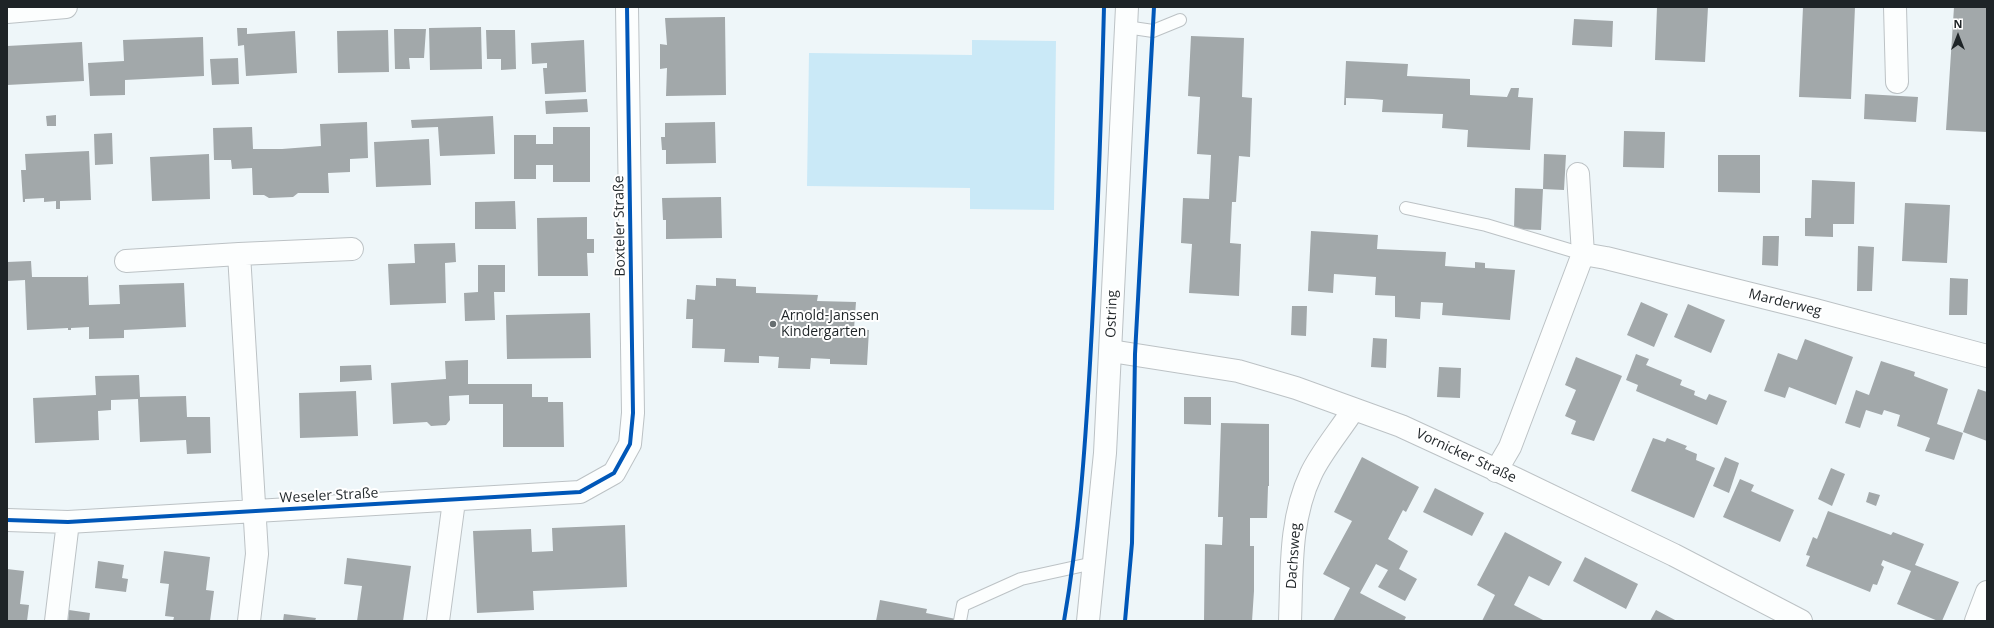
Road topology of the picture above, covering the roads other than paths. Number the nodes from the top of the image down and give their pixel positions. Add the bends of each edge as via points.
1 (66, 7) edge
2 (627, 7) edge
3 (1895, 7) edge
4 (7, 12) edge
5 (1126, 17) edge
6 (1180, 20) dead end
7 (1896, 82) dead end
8 (1578, 174) dead end
9 (1406, 208) dead end
10 (352, 249) dead end
11 (239, 254) junction
12 (1583, 254) junction
13 (126, 261) dead end
14 (1111, 351) junction
15 (1987, 356) edge
16 (1353, 410) junction
17 (630, 444) joint
18 (1496, 471) junction
19 (454, 501) junction
20 (255, 511) junction
21 (7, 520) edge
22 (68, 522) junction
23 (1094, 563) junction
24 (1987, 592) edge
25 (56, 621) edge
26 (249, 621) edge
27 (438, 621) edge
28 (960, 621) edge
29 (1088, 621) edge
30 (1290, 621) edge
31 (1801, 621) edge
32 (1976, 621) edge

1 - 4 street
2 - 17 street, Boxteler Straße via 633,398
3 - 7 street
5 - 6 lane via 1153,31
5 - 14 street, Ostring
8 - 12 street
9 - 12 lane via 1486,225
10 - 11 street
11 - 13 street
11 - 20 street
12 - 15 street, Marderweg via 1815,310
12 - 18 street via 1510,447
14 - 16 street, Vornicker Straße via 1238,371 1296,388
14 - 23 street, Ostring via 1105,453
16 - 18 street, Vornicker Straße via 1401,426
16 - 30 street, Dachsweg via 1311,473 1299,507 1294,533
17 - 19 street, Weseler Straße via 614,473 580,492
18 - 31 street, Vornicker Straße via 1674,555
19 - 20 street, Weseler Straße
19 - 27 street
20 - 22 street, Weseler Straße
20 - 26 street via 257,554
21 - 22 street, Weseler Straße
22 - 25 street
23 - 28 lane via 1021,579 962,605
23 - 29 street, Ostring
24 - 32 street

